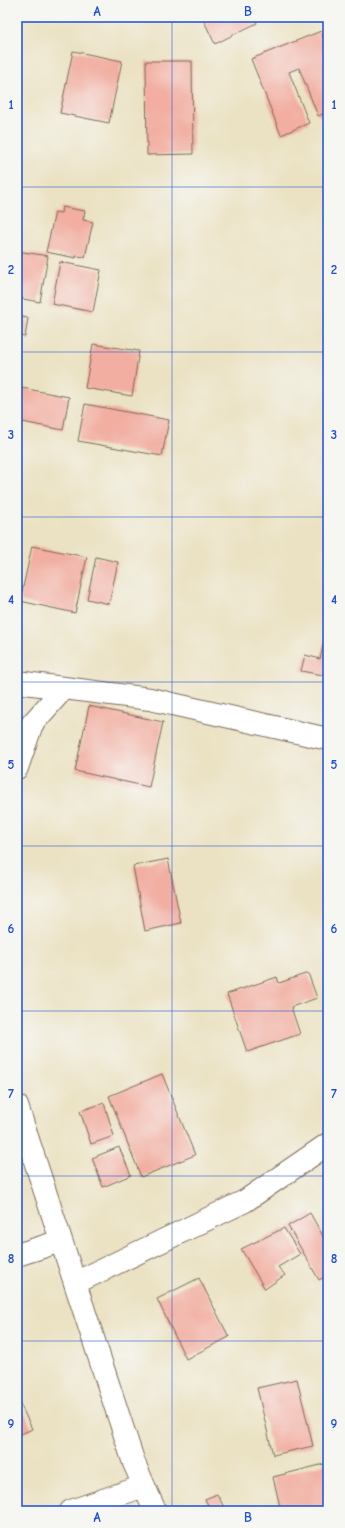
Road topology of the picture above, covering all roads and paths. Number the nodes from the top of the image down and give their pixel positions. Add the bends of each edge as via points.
1 (17, 682) edge
2 (64, 688) junction
3 (328, 739) edge
4 (17, 768) edge
5 (17, 1106) edge
6 (328, 1144) edge
7 (61, 1241) junction
8 (17, 1255) edge
9 (75, 1283) junction
10 (144, 1486) junction
11 (71, 1511) edge
12 (155, 1511) edge

1 - 2 street
2 - 3 street via 150,699
2 - 4 street via 32,724
5 - 7 street
6 - 9 street via 244,1202
7 - 8 street
7 - 9 street
9 - 10 street via 134,1463
10 - 11 street
10 - 12 street

